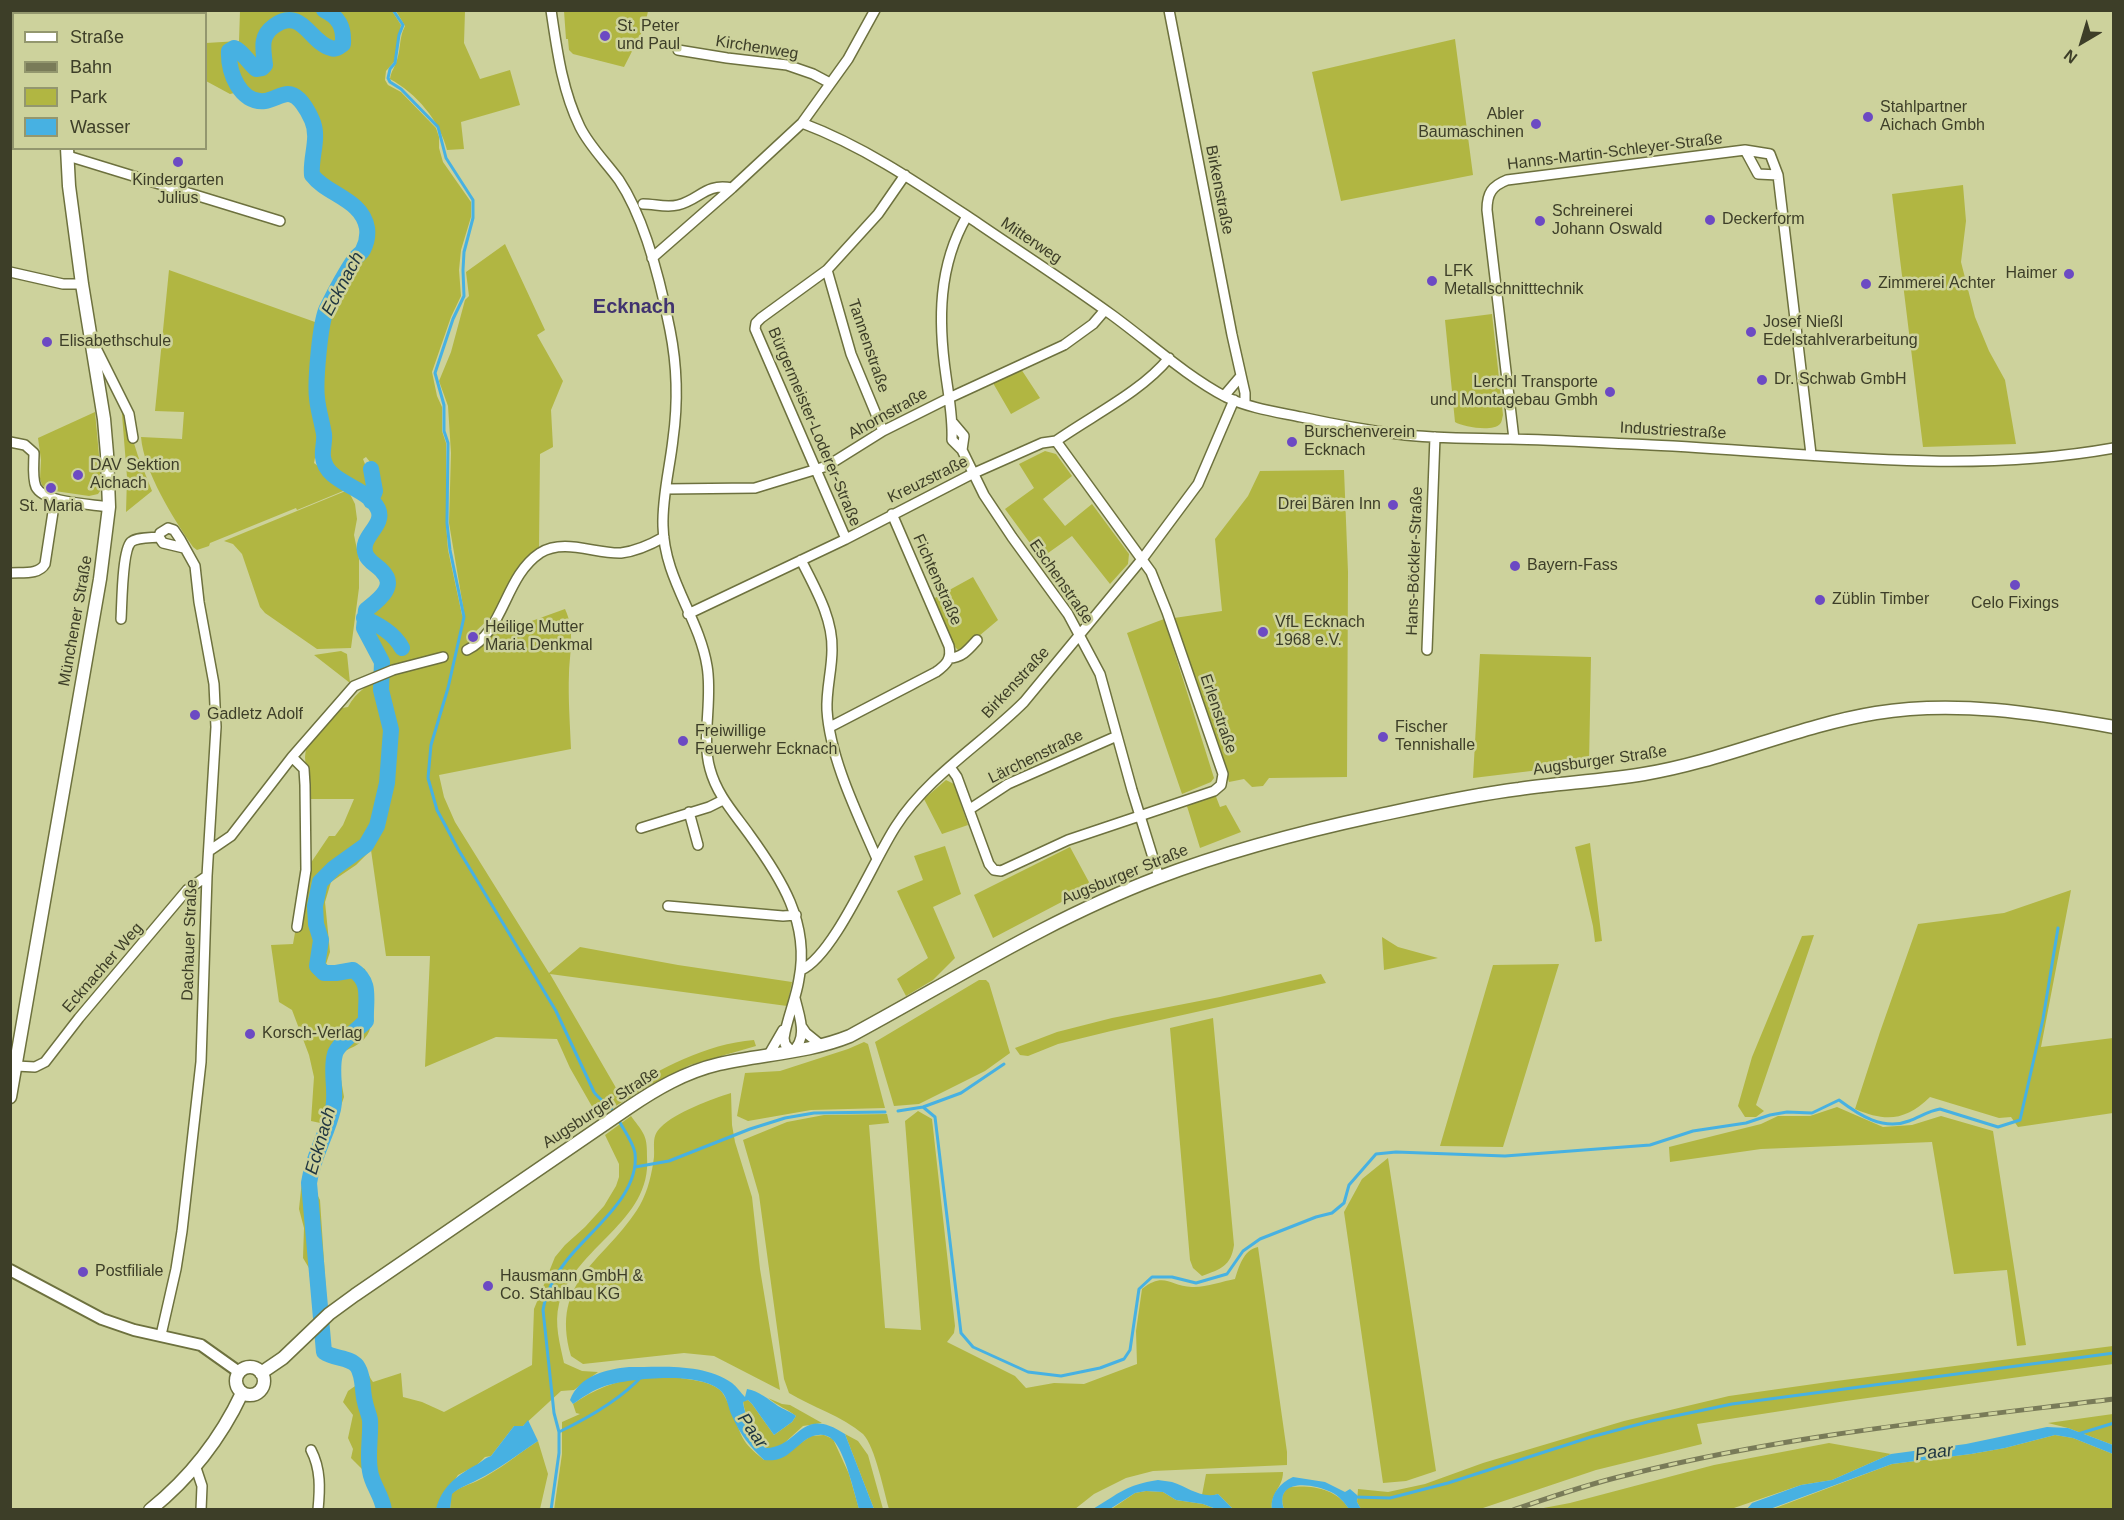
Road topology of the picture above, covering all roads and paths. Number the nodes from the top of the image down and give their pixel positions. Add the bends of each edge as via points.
1 (551, 10) edge
2 (875, 10) edge
3 (1169, 10) edge
4 (678, 50) dead end
5 (830, 83) junction
6 (802, 123) junction
7 (1745, 150) junction
8 (67, 152) edge
9 (905, 175) junction
10 (1778, 175) junction
11 (732, 188) junction
12 (643, 204) dead end
13 (967, 216) junction
14 (280, 221) dead end
15 (652, 258) junction
16 (827, 270) junction
17 (10, 272) edge
18 (82, 284) junction
19 (1105, 310) junction
20 (89, 334) junction
21 (1169, 357) junction
22 (1241, 376) junction
23 (1224, 396) junction
24 (949, 398) junction
25 (1234, 400) junction
26 (1245, 404) junction
27 (883, 431) junction
28 (1436, 437) junction
29 (134, 438) dead end
30 (1514, 439) junction
31 (1056, 441) junction
32 (10, 442) edge
33 (2114, 448) edge
34 (1811, 454) junction
35 (816, 469) junction
36 (972, 474) junction
37 (666, 489) junction
38 (55, 499) junction
39 (109, 507) junction
40 (892, 514) junction
41 (159, 537) junction
42 (664, 537) junction
43 (846, 539) junction
44 (184, 548) junction
45 (1143, 558) junction
46 (801, 560) junction
47 (10, 573) edge
48 (688, 614) junction
49 (121, 619) dead end
50 (1079, 634) junction
51 (977, 640) dead end
52 (467, 650) dead end
53 (1427, 650) dead end
54 (442, 657) dead end
55 (949, 658) junction
56 (830, 727) junction
57 (2114, 727) edge
58 (1117, 736) junction
59 (292, 757) junction
60 (950, 767) junction
61 (723, 800) junction
62 (970, 809) junction
63 (689, 812) junction
64 (1140, 815) junction
65 (640, 828) dead end
66 (698, 845) dead end
67 (209, 851) junction
68 (877, 859) junction
69 (207, 876) junction
70 (1159, 877) junction
71 (668, 906) dead end
72 (796, 915) junction
73 (297, 927) dead end
74 (801, 970) junction
75 (795, 998) junction
76 (786, 1026) junction
77 (802, 1027) junction
78 (822, 1046) junction
79 (792, 1052) junction
80 (768, 1056) junction
81 (16, 1066) junction
82 (10, 1097) edge
83 (10, 1270) edge
84 (161, 1335) junction
85 (239, 1372) junction
86 (261, 1373) junction
87 (242, 1393) junction
88 (311, 1450) dead end
89 (196, 1468) junction
90 (150, 1509) edge
91 (201, 1509) edge
92 (318, 1509) edge

1 - 15 street via 560,67 580,128 633,205
2 - 5 street
3 - 22 street, Birkenstraße
4 - 5 street, Kirchenweg via 787,65
5 - 6 street
6 - 9 street, Mitterweg via 843,140
6 - 11 street
7 - 10 street, Hanns-Martin-Schleyer-Straße via 1758,174
7 - 10 street, Hanns-Martin-Schleyer-Straße via 1770,154
7 - 30 street, Hanns-Martin-Schleyer-Straße via 1507,180 1491,190 1487,210
8 - 14 street
8 - 18 main road, Münchener Straße
9 - 13 street, Mitterweg
9 - 16 street, Bürgermeister-Loderer-Straße via 878,214
10 - 34 street, Hanns-Martin-Schleyer-Straße
11 - 12 street via 708,189 673,206
11 - 15 street
13 - 19 street, Mitterweg
13 - 24 street, Eschenstraße via 946,264 940,304
15 - 37 street via 671,331 676,380
16 - 27 street, Tannenstraße via 851,354
16 - 35 street, Bürgermeister-Loderer-Straße via 761,318 755,329
17 - 18 street via 63,284
18 - 20 main road, Münchener Straße
19 - 21 street, Mitterweg
19 - 24 street, Ahornstraße via 1064,345
20 - 29 street via 129,414
20 - 39 main road, Münchener Straße via 104,419
21 - 23 street, Mitterweg
21 - 31 street, Kreuzstraße via 1135,390
22 - 23 street
22 - 26 street, Birkenstraße
23 - 25 street, Mitterweg
24 - 27 street, Ahornstraße
24 - 36 street, Eschenstraße via 952,440 962,450
25 - 26 street, Industriestraße
25 - 45 street, Birkenstraße via 1198,484
26 - 28 street, Industriestraße via 1339,425
27 - 35 street, Ahornstraße
28 - 30 street, Industriestraße
28 - 53 street, Hans-Böckler-Straße
30 - 34 street, Industriestraße
31 - 36 street, Kreuzstraße via 1042,443
31 - 45 street, Erlenstraße
32 - 38 street via 34,453 34,482 46,497
33 - 34 street, Industriestraße via 2070,456 1976,462 1890,462
35 - 37 street, Ahornstraße via 755,488
35 - 43 street, Bürgermeister-Loderer-Straße
36 - 40 street, Kreuzstraße
36 - 50 street, Eschenstraße
37 - 42 street
38 - 39 street
38 - 47 street via 42,569
39 - 81 main road, Münchener Straße
40 - 43 street, Kreuzstraße
40 - 55 street, Fichtenstraße via 949,646
41 - 44 street via 163,543
41 - 44 street, Dachauer Straße via 159,532 174,530
41 - 49 street, Dachauer Straße via 130,543
42 - 48 street via 670,567
42 - 52 street via 628,552 555,547 538,555 515,579 486,635
43 - 46 street, Kreuzstraße
44 - 67 street, Dachauer Straße via 195,566 216,707
45 - 50 street, Birkenstraße
45 - 64 street, Erlenstraße via 1167,612 1223,774 1221,785 1214,791
46 - 48 street, Kreuzstraße
46 - 56 street via 831,633 827,710
48 - 61 street via 707,664 707,755
50 - 58 street, Eschenstraße via 1100,674
50 - 60 street, Birkenstraße via 1024,702
51 - 55 street, Fichtenstraße via 964,653
54 - 59 street via 354,686
55 - 56 street, Fichtenstraße via 936,672
56 - 68 street via 846,782
57 - 70 main road, Augsburger Straße via 2008,710 1917,708 1876,713 1824,724 1683,766 1497,792 1319,828
58 - 62 street, Lärchenstraße via 1008,784
58 - 64 street, Eschenstraße
59 - 67 street via 231,836
59 - 73 street via 305,776 306,870
60 - 62 street, Erlenstraße
60 - 68 street, Birkenstraße via 912,803
61 - 63 street
61 - 72 street via 773,868
62 - 64 street, Erlenstraße via 989,864 1001,871 1068,840
63 - 65 street
63 - 66 street
64 - 70 street, Eschenstraße
67 - 69 street, Dachauer Straße
68 - 74 street, Birkenstraße via 828,944 809,967
69 - 81 street, Ecknacher Weg via 187,890 45,1062 35,1067
69 - 84 street, Dachauer Straße via 201,1062 182,1231
70 - 78 main road, Augsburger Straße via 1082,908 850,1036
71 - 72 street
72 - 74 street via 802,945
74 - 75 street
75 - 76 street
75 - 77 street
76 - 79 street via 785,1044
76 - 80 street
77 - 78 street
77 - 79 street via 800,1042
78 - 79 main road, Augsburger Straße
79 - 80 main road, Augsburger Straße
80 - 86 main road, Augsburger Straße via 694,1071 627,1108 329,1314 295,1348
81 - 82 main road, Münchener Straße
83 - 84 street via 102,1319
84 - 85 street via 201,1345
85 - 86 main road via 249,1367
85 - 87 main road via 236,1381
86 - 87 main road, Augsburger Straße via 264,1381 259,1391
87 - 89 main road
88 - 92 street via 319,1475
89 - 90 main road
89 - 91 street via 202,1486

